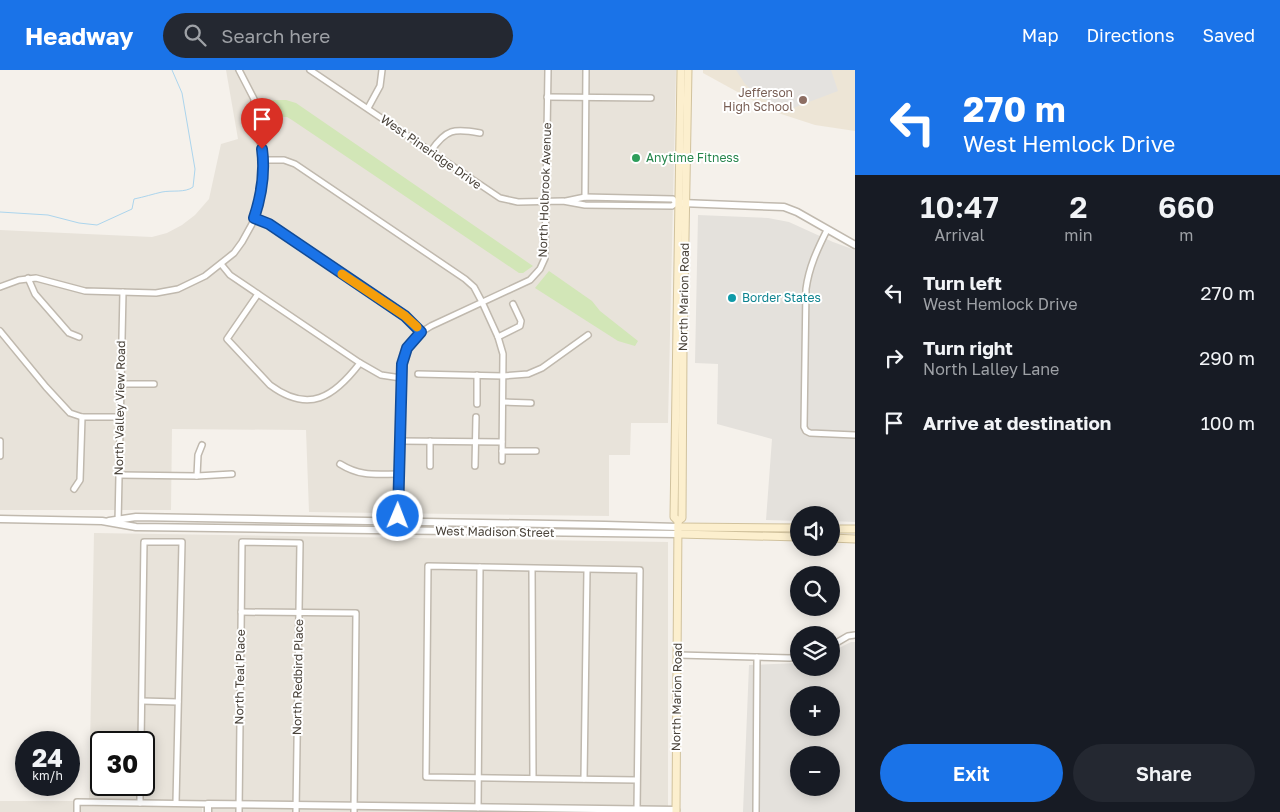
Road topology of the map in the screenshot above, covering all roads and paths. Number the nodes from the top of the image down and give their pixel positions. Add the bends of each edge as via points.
1 (238, 70) edge
2 (310, 70) edge
3 (382, 70) edge
4 (548, 70) edge
5 (586, 70) edge
6 (681, 70) edge
7 (688, 70) edge
8 (548, 97) junction
9 (586, 98) junction
10 (651, 98) dead end
11 (368, 108) junction
12 (480, 133) dead end
13 (431, 151) junction
14 (263, 160) junction
15 (585, 197) junction
16 (546, 201) junction
17 (563, 202) junction
18 (681, 203) junction
19 (254, 218) junction
20 (827, 230) junction
21 (855, 245) edge
22 (221, 264) junction
23 (28, 278) junction
24 (0, 287) edge
25 (122, 292) junction
26 (258, 294) junction
27 (482, 302) junction
28 (514, 304) dead end
29 (0, 331) edge
30 (421, 332) junction
31 (588, 334) dead end
32 (79, 337) dead end
33 (498, 337) junction
34 (360, 363) junction
35 (418, 374) dead end
36 (477, 375) junction
37 (503, 376) junction
38 (401, 378) junction
39 (121, 384) junction
40 (154, 384) dead end
41 (503, 402) junction
42 (530, 402) dead end
43 (477, 404) dead end
44 (476, 416) dead end
45 (82, 417) junction
46 (120, 417) junction
47 (855, 435) edge
48 (0, 441) edge
49 (400, 441) junction
50 (430, 441) junction
51 (476, 441) junction
52 (502, 442) junction
53 (202, 445) dead end
54 (502, 451) junction
55 (536, 451) dead end
56 (0, 456) edge
57 (502, 461) dead end
58 (340, 464) dead end
59 (430, 466) dead end
60 (476, 466) dead end
61 (232, 474) dead end
62 (399, 474) junction
63 (119, 475) junction
64 (197, 476) junction
65 (74, 489) dead end
66 (0, 519) edge
67 (398, 521) junction
68 (118, 522) junction
69 (678, 528) junction
70 (790, 528) edge
71 (840, 529) edge
72 (855, 529) edge
73 (398, 531) junction
74 (790, 536) edge
75 (840, 538) edge
76 (855, 539) edge
77 (242, 542) joint
78 (480, 567) junction
79 (532, 569) junction
80 (587, 570) junction
81 (241, 612) junction
82 (299, 612) junction
83 (855, 635) edge
84 (840, 641) edge
85 (678, 655) junction
86 (757, 657) junction
87 (790, 658) edge
88 (142, 701) junction
89 (178, 702) junction
90 (141, 731) edge
91 (478, 778) junction
92 (533, 778) junction
93 (584, 779) junction
94 (637, 780) junction
95 (140, 796) edge
96 (140, 803) junction
97 (176, 803) junction
98 (208, 804) junction
99 (239, 804) junction
100 (296, 808) edge
101 (478, 808) junction
102 (354, 809) edge
103 (396, 809) edge
104 (637, 810) junction
105 (676, 811) edge
106 (77, 812) edge
107 (208, 812) edge
108 (239, 812) edge
109 (756, 812) edge

1 - 14 street via 254,99 254,121
2 - 11 street, West Pineridge Drive
3 - 11 street via 380,86
4 - 8 street, North Holbrook Avenue
5 - 9 street
6 - 18 main road, North Marion Road
7 - 18 main road, North Marion Road
8 - 9 street
8 - 16 street, North Holbrook Avenue
9 - 10 street
9 - 15 street
11 - 13 street, West Pineridge Drive
12 - 13 street via 450,132
13 - 16 street, West Pineridge Drive via 500,198 518,202
14 - 19 street via 259,204
14 - 27 street via 284,160 298,166 465,279
15 - 17 street, West Pineridge Drive
15 - 18 street, West Pineridge Drive via 673,199
16 - 17 street, West Pineridge Drive
16 - 27 street, North Holbrook Avenue via 545,254 540,269 530,280
17 - 18 street, West Pineridge Drive via 672,206
18 - 20 street via 784,207
18 - 69 main road, North Marion Road via 674,517
19 - 22 street via 242,242
19 - 30 street via 269,224 397,311
20 - 21 street
20 - 47 street via 813,258 807,281 804,427 810,433
22 - 25 street via 178,288 156,293
22 - 26 street via 230,275
23 - 24 street
23 - 25 street via 80,290
23 - 32 street via 35,294 69,333
25 - 39 street, North Valley View Road
26 - 34 street
26 - 34 street via 227,338 276,389 298,398 322,396 341,386
27 - 30 street, North Holbrook Avenue
27 - 33 street
28 - 33 street via 520,326
29 - 45 street via 70,413
30 - 38 street, North Holbrook Avenue via 407,348
31 - 37 street via 534,372
33 - 37 street via 503,354
34 - 38 street via 381,375
35 - 36 street
36 - 37 street
36 - 43 street
37 - 41 street
38 - 49 street, North Holbrook Avenue
39 - 40 street
39 - 46 street, North Valley View Road
41 - 42 street
41 - 52 street
44 - 51 street
45 - 46 street
45 - 65 street via 80,480
46 - 63 street, North Valley View Road
48 - 56 street
49 - 50 street
49 - 62 street, North Holbrook Avenue
50 - 51 street
50 - 59 street
51 - 52 street
51 - 60 street
52 - 54 street
53 - 64 street
54 - 55 street
54 - 57 street
58 - 62 street via 362,474
61 - 64 street
62 - 67 street, North Holbrook Avenue
63 - 64 street
63 - 68 street, North Valley View Road
66 - 68 street, West Madison Street
67 - 68 street, West Madison Street via 136,517
67 - 69 street, West Madison Street
67 - 73 street, North Holbrook Avenue
68 - 73 street, West Madison Street via 136,527
69 - 70 main road, West Madison Street
69 - 73 street, West Madison Street
69 - 74 main road, West Madison Street
69 - 85 main road, North Marion Road
71 - 72 main road
75 - 76 main road
77 - 81 street, North Teal Place
77 - 82 street, North Redbird Place via 300,543
78 - 79 street
78 - 91 street
78 - 91 street via 428,566 426,777
79 - 80 street
79 - 92 street
80 - 93 street
80 - 94 street via 640,570
81 - 82 street
81 - 99 street, North Teal Place
82 - 100 street, North Redbird Place
82 - 102 street via 356,613
83 - 84 street
85 - 86 street
85 - 105 main road, North Marion Road
86 - 87 street
86 - 109 street
88 - 89 street
88 - 89 street via 144,542 182,542
88 - 90 street
89 - 97 street
91 - 92 street
91 - 101 street
92 - 93 street
93 - 94 street
94 - 104 street
95 - 96 street
96 - 97 street
96 - 106 street via 77,802
97 - 98 street
98 - 99 street
98 - 107 street
99 - 100 street
99 - 108 street, North Teal Place
100 - 102 street
101 - 103 street
101 - 104 street
102 - 103 street
104 - 105 street

